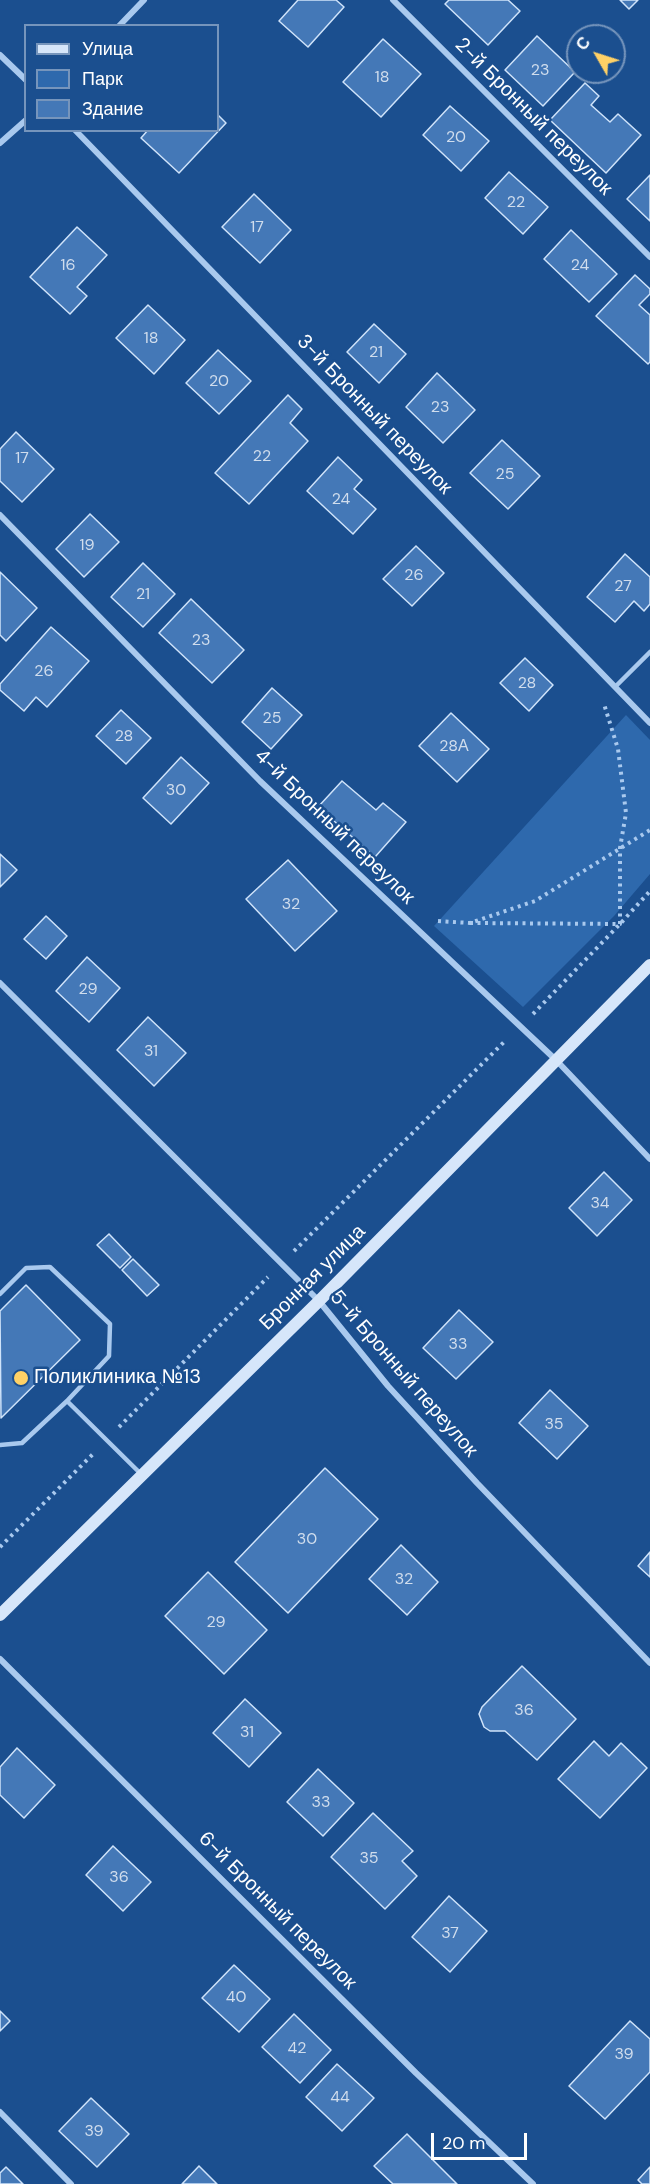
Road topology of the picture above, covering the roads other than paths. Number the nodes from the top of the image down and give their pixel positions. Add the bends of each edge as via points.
1 (144, 0) edge
2 (393, 0) edge
3 (122, 24) edge
4 (0, 55) edge
5 (24, 78) edge
6 (24, 122) edge
7 (77, 132) edge
8 (0, 143) edge
9 (650, 257) edge
10 (0, 515) edge
11 (650, 652) edge
12 (615, 687) junction
13 (650, 723) edge
14 (650, 965) edge
15 (0, 983) edge
16 (557, 1061) junction
17 (650, 1159) edge
18 (0, 1294) edge
19 (319, 1301) junction
20 (67, 1401) junction
21 (0, 1445) edge
22 (142, 1475) junction
23 (0, 1615) edge
24 (0, 1659) edge
25 (650, 1663) edge
26 (0, 2112) edge
27 (71, 2184) edge
28 (533, 2184) edge

1 - 3 street
2 - 9 street, 2-й Бронный переулок
4 - 5 street
6 - 8 street
7 - 12 street, 3-й Бронный переулок
10 - 16 street, 4-й Бронный переулок via 260,781
11 - 12 lane
12 - 13 street, 3-й Бронный переулок
14 - 16 street, Бронная улица
15 - 19 street, 5-й Бронный переулок
16 - 17 street, 4-й Бронный переулок
16 - 19 street, Бронная улица
18 - 20 lane via 26,1268 50,1267 110,1324 109,1356
19 - 22 street, Бронная улица
19 - 25 street, 5-й Бронный переулок via 447,1451
20 - 21 lane via 22,1443
20 - 22 lane
22 - 23 street, Бронная улица
24 - 28 street, 6-й Бронный переулок via 416,2073
26 - 27 street

